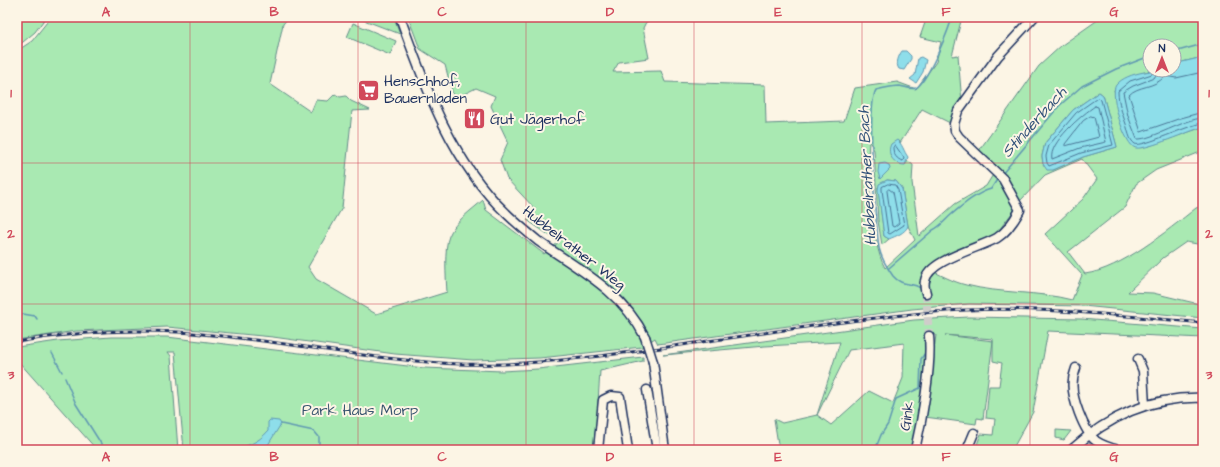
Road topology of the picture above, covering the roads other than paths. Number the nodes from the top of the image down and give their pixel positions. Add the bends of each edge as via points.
1 (400, 17) edge
2 (1034, 17) edge
3 (926, 293) tunnel mouth
4 (929, 336) tunnel mouth
5 (1138, 359) dead end
6 (1076, 368) dead end
7 (647, 390) dead end
8 (1203, 398) edge
9 (1144, 406) junction
10 (974, 433) dead end
11 (1090, 434) junction
12 (598, 450) edge
13 (628, 450) edge
14 (657, 450) edge
15 (665, 450) edge
16 (915, 450) edge
17 (967, 450) edge
18 (1071, 450) edge
19 (1119, 450) edge

1 - 15 street, Hubbelrather Weg, bridge via 444,127 467,166 487,193 525,231 604,286 630,313 645,337 653,362
2 - 3 street via 998,56 956,117 955,131 959,137 999,174 1020,210 1014,222 998,238 947,260 933,269 925,280
4 - 16 street, Gink via 926,386
5 - 9 street via 1143,371
6 - 11 street via 1072,381 1075,399 1080,416
7 - 14 street
8 - 9 street
9 - 11 street via 1121,415
10 - 17 street
11 - 18 street
11 - 19 street via 1096,441
12 - 13 street via 603,400 612,396 620,397

